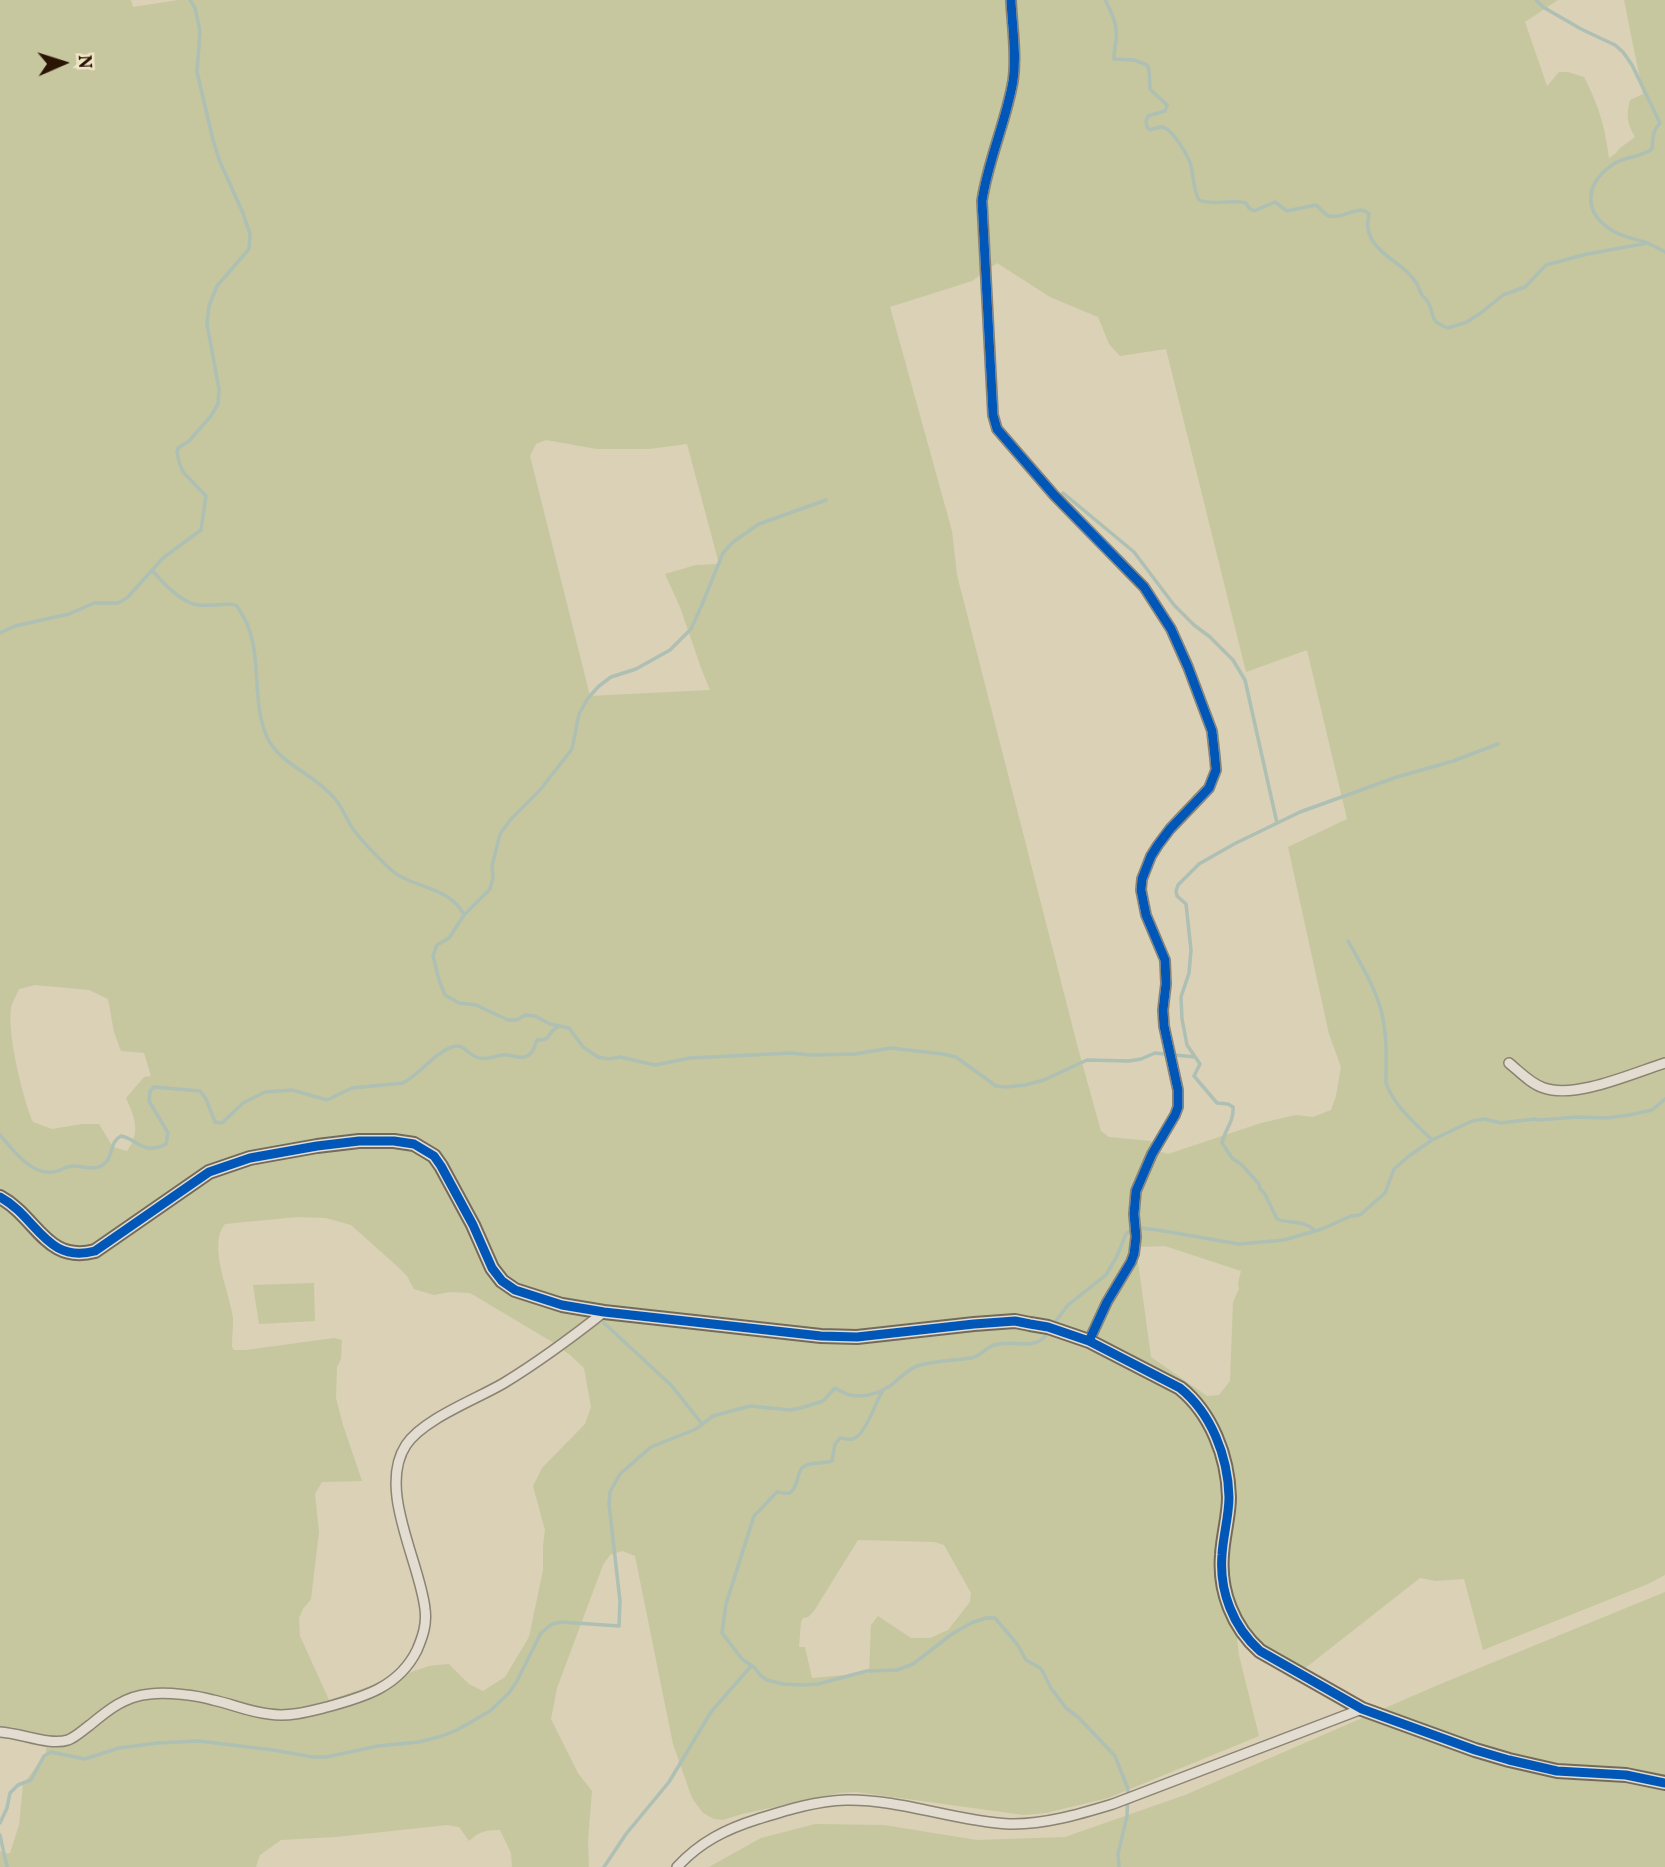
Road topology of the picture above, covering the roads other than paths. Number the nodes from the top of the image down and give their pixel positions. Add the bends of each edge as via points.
1 (1011, 0) edge
2 (1509, 1063) dead end
3 (1665, 1063) edge
4 (0, 1197) edge
5 (604, 1312) junction
6 (1089, 1341) junction
7 (1362, 1709) junction
8 (0, 1732) edge
9 (1665, 1783) edge
10 (677, 1867) edge

1 - 6 street via 1013,78 982,201 993,415 997,429 1054,495 1144,587 1188,667 1212,731 1215,758 1209,788 1158,845 1142,879 1146,915 1165,960 1163,1018 1178,1107 1136,1191 1131,1262
2 - 3 street via 1536,1085 1558,1091 1591,1087
4 - 5 street via 62,1251 83,1254 95,1251 209,1172 250,1158 359,1141 414,1144 441,1166 502,1281 515,1290 562,1305
5 - 6 street via 857,1337 1015,1321
5 - 8 street via 559,1348 432,1422 406,1445 399,1461 397,1494 423,1592 425,1634 412,1660 393,1682 347,1702 296,1714 272,1715 210,1699 150,1694 113,1706 66,1740
6 - 7 street via 1180,1388 1205,1416 1216,1437 1227,1480 1229,1500 1221,1558 1229,1608 1241,1630 1260,1651
7 - 9 street via 1535,1767
7 - 10 street via 1074,1815 1009,1824 871,1801 818,1802 733,1827 707,1840

